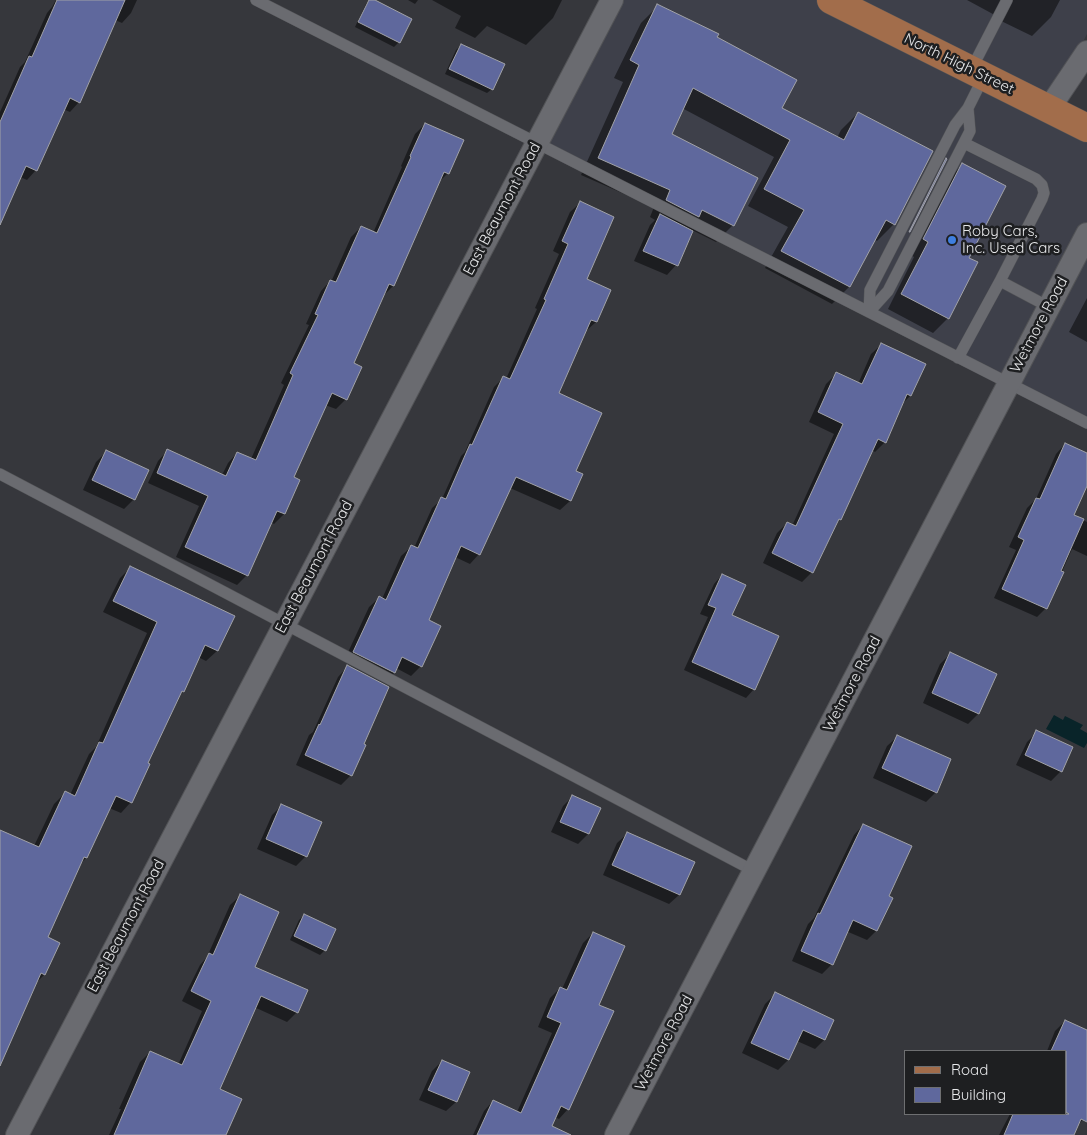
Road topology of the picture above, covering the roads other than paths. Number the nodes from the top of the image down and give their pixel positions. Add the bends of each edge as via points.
1 (256, 0) edge
2 (612, 0) edge
3 (831, 0) edge
4 (1007, 0) edge
5 (1087, 52) edge
6 (977, 73) junction
7 (968, 108) junction
8 (1048, 108) junction
9 (1087, 128) edge
10 (537, 143) junction
11 (964, 143) junction
12 (1087, 234) edge
13 (1000, 281) junction
14 (1049, 307) junction
15 (869, 312) junction
16 (958, 358) junction
17 (1009, 383) junction
18 (1087, 423) edge
19 (0, 474) edge
20 (284, 624) junction
21 (754, 871) junction
22 (16, 1135) edge
23 (616, 1135) edge

1 - 10 lane
2 - 10 street, East Beaumont Road
3 - 6 main road, North High Street
4 - 6 lane
5 - 8 street
6 - 7 lane
6 - 8 main road, North High Street
7 - 11 lane via 970,131
7 - 15 lane via 955,125 870,290
8 - 9 main road, North High Street
10 - 15 lane
10 - 20 street, East Beaumont Road
11 - 13 lane via 1036,179 1044,193
11 - 15 lane via 888,292
12 - 14 street, Wetmore Road
13 - 14 lane
13 - 16 lane
14 - 17 street, Wetmore Road
15 - 16 lane
16 - 17 lane
17 - 18 lane
17 - 21 street, Wetmore Road
19 - 20 lane
20 - 21 lane
20 - 22 street, East Beaumont Road
21 - 23 street, Wetmore Road

